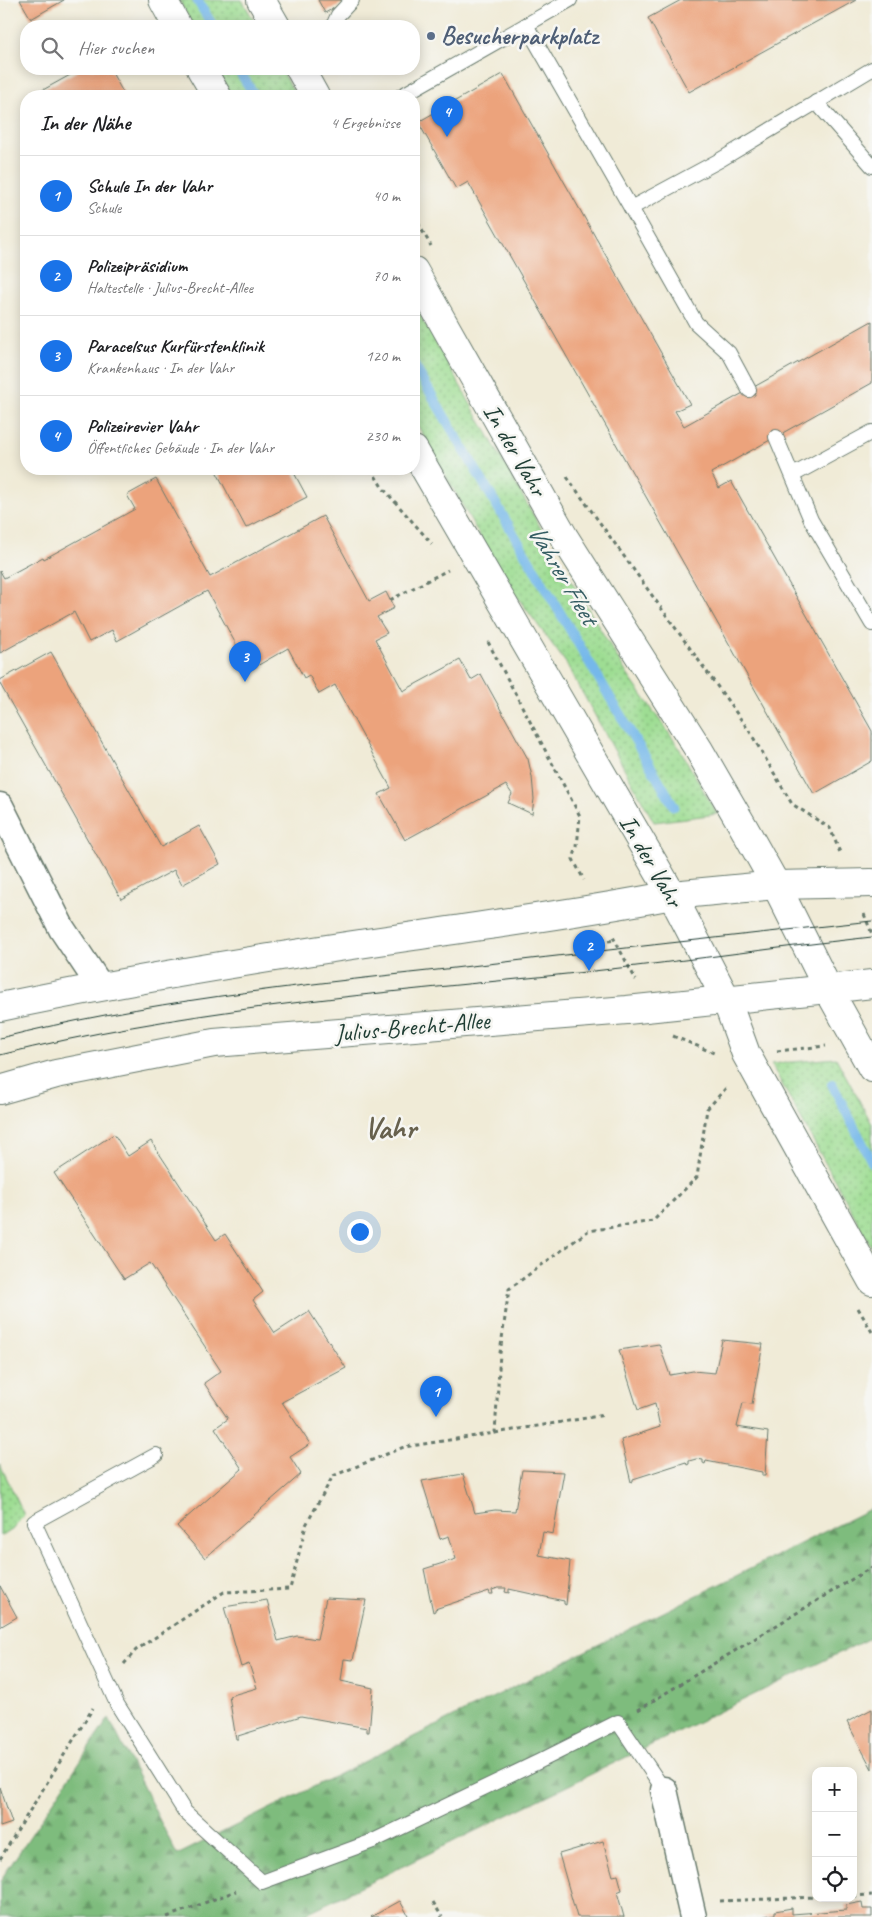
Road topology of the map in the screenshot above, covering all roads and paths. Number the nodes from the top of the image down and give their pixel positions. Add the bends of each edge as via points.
1 (163, 0) edge
2 (261, 0) edge
3 (352, 0) edge
4 (570, 0) edge
5 (175, 20) edge
6 (273, 20) edge
7 (336, 20) edge
8 (526, 25) junction
9 (872, 69) edge
10 (204, 75) edge
11 (213, 90) edge
12 (412, 90) edge
13 (816, 102) junction
14 (872, 166) edge
15 (631, 208) junction
16 (420, 227) edge
17 (433, 251) dead end
18 (420, 282) edge
19 (749, 390) dead end
20 (872, 432) edge
21 (776, 437) dead end
22 (420, 460) edge
23 (565, 474) dead end
24 (375, 475) edge
25 (793, 475) junction
26 (438, 551) dead end
27 (444, 563) dead end
28 (448, 570) junction
29 (452, 578) dead end
30 (390, 600) dead end
31 (872, 624) edge
32 (486, 640) dead end
33 (0, 806) edge
34 (817, 820) dead end
35 (872, 882) edge
36 (776, 885) junction
37 (672, 896) junction
38 (599, 910) junction
39 (615, 940) junction
40 (608, 942) dead end
41 (872, 984) edge
42 (100, 986) junction
43 (828, 988) junction
44 (726, 999) junction
45 (0, 1007) edge
46 (652, 1007) junction
47 (859, 1044) junction
48 (746, 1054) junction
49 (872, 1068) edge
50 (727, 1087) dead end
51 (0, 1090) edge
52 (872, 1281) edge
53 (605, 1415) dead end
54 (495, 1433) junction
55 (156, 1455) dead end
56 (872, 1567) edge
57 (108, 1684) junction
58 (618, 1722) junction
59 (664, 1790) joint
60 (0, 1858) edge
61 (262, 1882) junction
62 (872, 1895) edge
63 (857, 1896) edge
64 (812, 1897) edge
65 (433, 1902) dead end
66 (691, 1910) edge
67 (167, 1917) edge
68 (442, 1917) edge

1 - 5 main road
2 - 6 main road
3 - 7 lane
4 - 8 lane
8 - 12 lane
8 - 15 lane
9 - 13 lane
10 - 11 main road
13 - 14 lane
13 - 15 lane via 720,160
15 - 19 lane via 696,323 729,353
16 - 17 path
18 - 36 main road, In der Vahr via 564,537 699,750
20 - 25 lane
21 - 25 lane
22 - 37 main road, In der Vahr
23 - 34 path via 750,732 792,804
24 - 26 path
25 - 31 lane via 811,520
27 - 28 path
28 - 29 path
28 - 30 path
32 - 38 path via 580,816 573,860
33 - 42 street via 62,929
35 - 36 main road
36 - 37 main road
36 - 43 main road, In der Vahr
37 - 38 main road
37 - 44 main road, In der Vahr
38 - 39 path
38 - 42 main road
39 - 40 path
39 - 46 path
41 - 43 main road, Julius-Brecht-Allee
42 - 45 main road
43 - 44 main road, Julius-Brecht-Allee
43 - 47 main road, In der Vahr
44 - 46 main road, Julius-Brecht-Allee
44 - 48 main road, In der Vahr
46 - 48 path via 660,1031 717,1055
46 - 51 main road, Julius-Brecht-Allee via 214,1043 56,1074
47 - 48 path
47 - 49 main road, In der Vahr
48 - 52 main road, In der Vahr
50 - 54 path via 707,1109 697,1177 653,1221 588,1231 509,1289 500,1353
53 - 54 path
54 - 57 path via 404,1447 333,1476 306,1525 290,1589 224,1592 136,1650
55 - 57 lane via 34,1522
56 - 58 path
57 - 60 path
57 - 61 lane via 117,1704 185,1812
58 - 59 lane
58 - 61 lane via 373,1841
59 - 66 street
61 - 67 path
62 - 63 path
64 - 66 path
65 - 68 path

